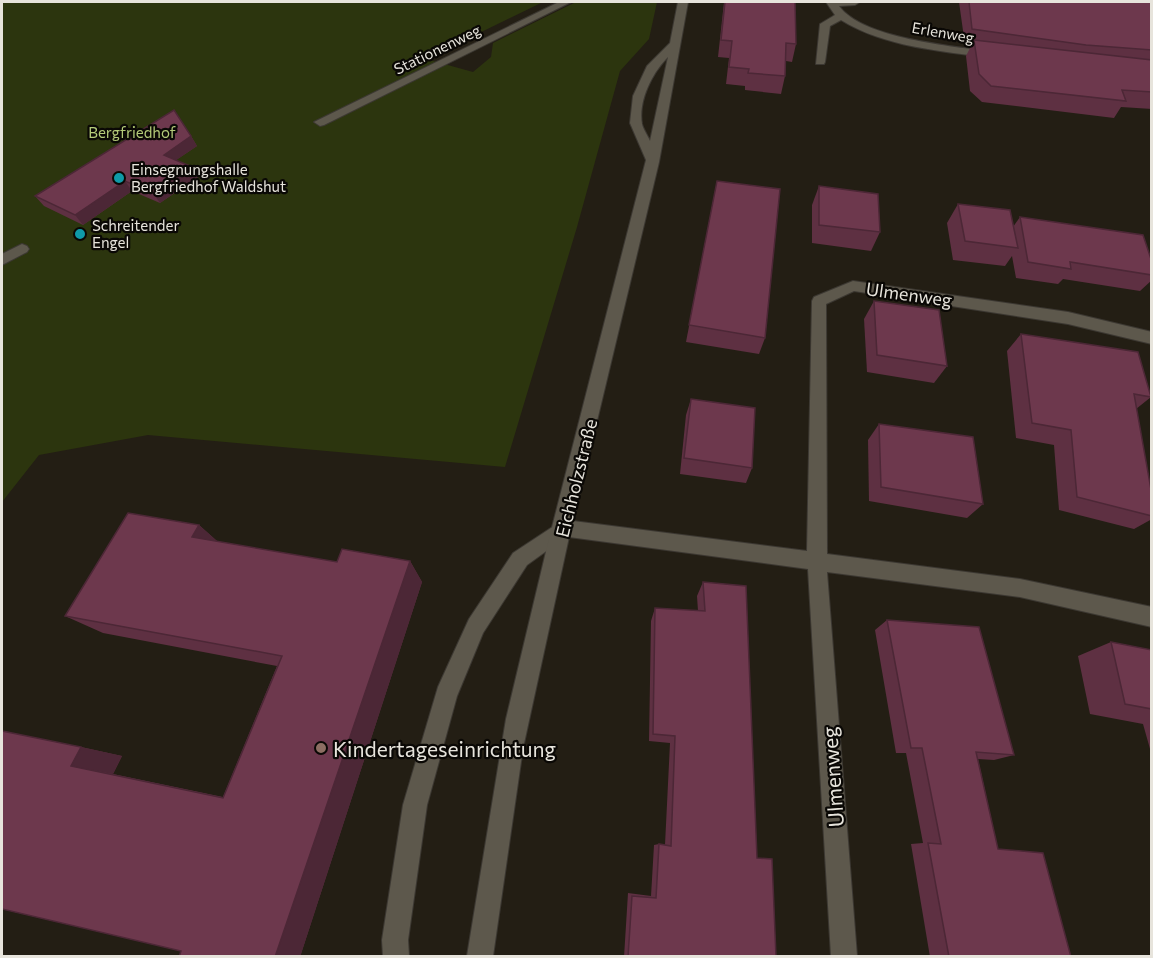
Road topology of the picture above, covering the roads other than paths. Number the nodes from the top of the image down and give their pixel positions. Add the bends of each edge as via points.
1 (566, 2) edge
2 (683, 2) edge
3 (855, 2) edge
4 (832, 3) edge
5 (841, 16) junction
6 (676, 43) junction
7 (1008, 57) edge
8 (820, 62) dead end
9 (320, 122) dead end
10 (653, 162) junction
11 (22, 249) dead end
12 (2, 260) edge
13 (1152, 338) edge
14 (563, 528) junction
15 (817, 562) junction
16 (1152, 617) edge
17 (396, 957) edge
18 (480, 957) edge
19 (844, 957) edge

1 - 9 street, Stationenweg
2 - 6 street, Eichholzstraße
3 - 4 street
4 - 5 street, Erlenweg
5 - 7 street, Erlenweg via 862,29 918,44
5 - 8 street via 825,24
6 - 10 street, Eichholzstraße
6 - 10 street via 651,68 639,96 636,123
10 - 14 street, Eichholzstraße
11 - 12 street
13 - 15 street, Ulmenweg via 1068,318 853,286 819,301
14 - 15 street
14 - 17 street via 520,559 476,626 446,695 415,805 395,940
14 - 18 street, Eichholzstraße via 517,720
15 - 16 street via 1020,588
15 - 19 street, Ulmenweg

